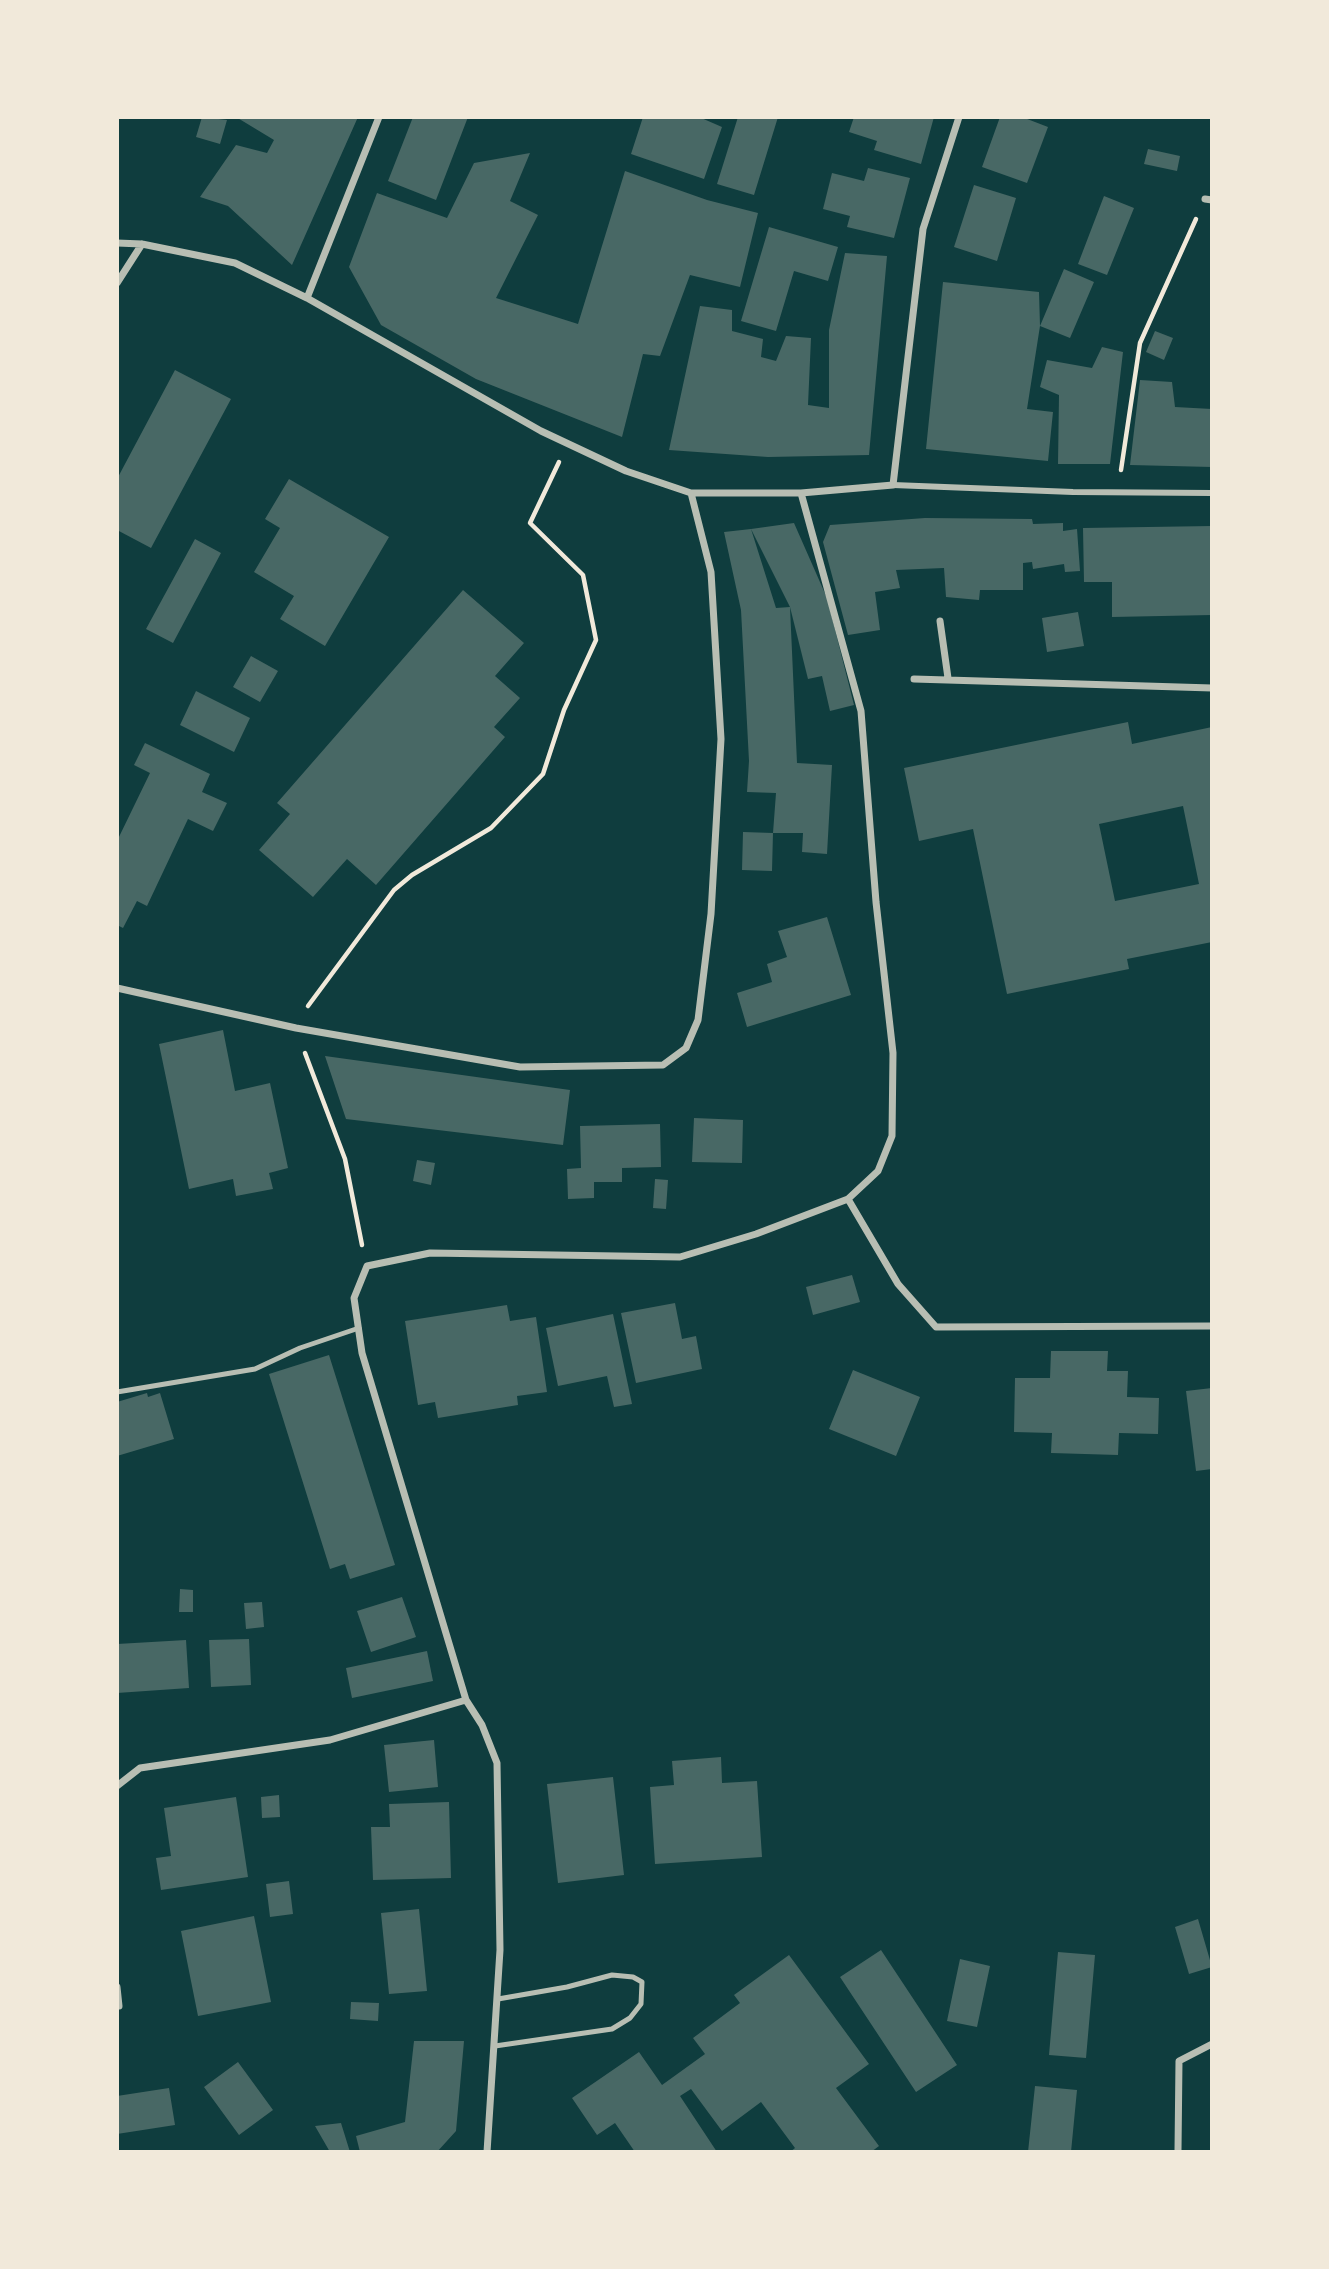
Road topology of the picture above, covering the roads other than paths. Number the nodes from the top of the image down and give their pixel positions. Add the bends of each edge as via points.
1 (379, 117) edge
2 (959, 117) edge
3 (117, 243) edge
4 (142, 244) junction
5 (117, 283) edge
6 (307, 298) junction
7 (893, 485) junction
8 (691, 493) junction
9 (801, 493) junction
10 (1212, 493) edge
11 (940, 621) dead end
12 (948, 678) junction
13 (915, 679) dead end
14 (1212, 688) edge
15 (117, 988) edge
16 (848, 1199) junction
17 (1212, 1326) edge
18 (359, 1328) junction
19 (117, 1392) edge
20 (466, 1700) junction
21 (117, 1786) edge
22 (117, 1987) edge
23 (498, 1999) junction
24 (119, 2006) dead end
25 (1212, 2044) edge
26 (495, 2046) junction
27 (1178, 2150) edge
28 (488, 2152) edge

1 - 6 street
2 - 7 street via 923,229
3 - 4 street
4 - 5 street
4 - 6 street via 235,263
6 - 8 street via 567,443 626,471
7 - 9 street
7 - 10 street
8 - 9 street
8 - 15 street via 711,572 721,739 711,914 698,1020 686,1048 663,1065 520,1067 296,1028
9 - 16 street via 861,711 893,1053 891,1136 878,1171
11 - 12 street
12 - 13 street
12 - 14 street
16 - 17 street via 898,1284 936,1326
16 - 18 street via 680,1257 430,1253 367,1266 354,1298
18 - 19 lane via 255,1369
18 - 20 street via 362,1353
20 - 21 street via 330,1741 139,1768
20 - 23 street via 497,1763
22 - 24 street
23 - 26 street
23 - 26 lane via 612,1975 642,1983 641,2004 612,2029
25 - 27 street via 1179,2061
26 - 28 street

